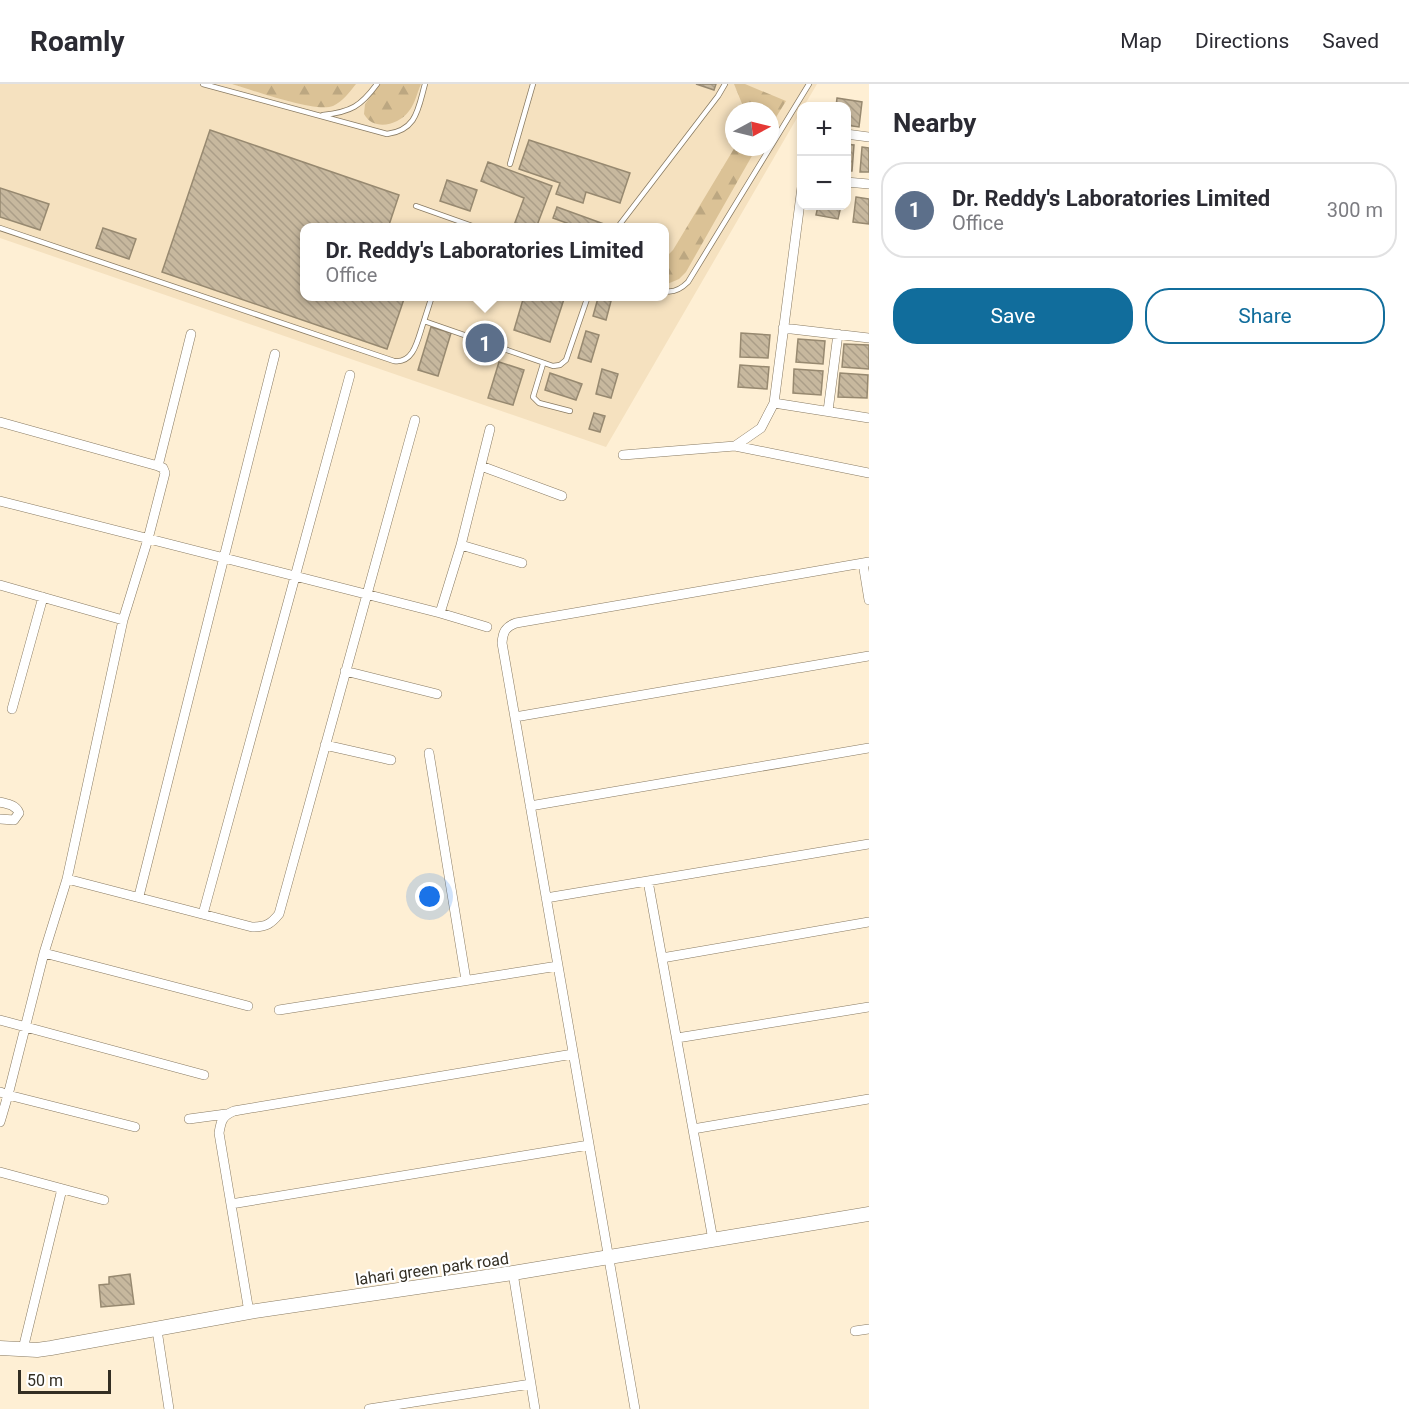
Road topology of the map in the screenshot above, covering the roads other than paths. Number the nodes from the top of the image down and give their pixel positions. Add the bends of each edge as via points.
1 (202, 84) edge
2 (377, 84) edge
3 (425, 84) edge
4 (532, 84) edge
5 (725, 84) edge
6 (809, 84) edge
7 (321, 115) junction
8 (851, 135) edge
9 (869, 137) edge
10 (510, 164) dead end
11 (851, 182) edge
12 (869, 184) edge
13 (416, 206) dead end
14 (798, 210) edge
15 (456, 220) junction
16 (455, 223) edge
17 (464, 223) edge
18 (621, 223) edge
19 (0, 228) edge
20 (669, 292) edge
21 (430, 301) edge
22 (587, 301) edge
23 (423, 321) junction
24 (783, 328) junction
25 (191, 334) dead end
26 (838, 334) junction
27 (869, 338) edge
28 (275, 354) dead end
29 (543, 364) junction
30 (350, 375) dead end
31 (774, 403) junction
32 (570, 411) dead end
33 (828, 411) junction
34 (869, 417) edge
35 (415, 420) dead end
36 (0, 422) edge
37 (490, 429) dead end
38 (735, 446) junction
39 (623, 454) dead end
40 (158, 466) junction
41 (481, 466) junction
42 (869, 472) edge
43 (562, 496) dead end
44 (0, 501) edge
45 (148, 539) junction
46 (461, 545) junction
47 (224, 560) junction
48 (866, 562) edge
49 (522, 563) dead end
50 (295, 578) junction
51 (0, 585) edge
52 (366, 596) junction
53 (43, 597) junction
54 (869, 600) edge
55 (440, 613) junction
56 (123, 620) junction
57 (487, 627) dead end
58 (869, 656) edge
59 (345, 671) junction
60 (437, 694) dead end
61 (12, 709) dead end
62 (515, 717) junction
63 (325, 745) junction
64 (869, 747) edge
65 (429, 753) dead end
66 (391, 760) dead end
67 (0, 801) edge
68 (531, 806) junction
69 (0, 819) edge
70 (869, 844) edge
71 (67, 879) junction
72 (648, 881) junction
73 (139, 896) junction
74 (546, 898) junction
75 (204, 914) junction
76 (869, 922) edge
77 (44, 952) junction
78 (662, 958) junction
79 (558, 966) junction
80 (466, 980) junction
81 (248, 1006) dead end
82 (869, 1007) edge
83 (279, 1010) dead end
84 (0, 1020) edge
85 (25, 1027) junction
86 (677, 1038) junction
87 (573, 1054) junction
88 (204, 1075) dead end
89 (4, 1094) edge
90 (869, 1099) edge
91 (226, 1114) junction
92 (189, 1119) dead end
93 (0, 1122) edge
94 (135, 1127) dead end
95 (693, 1128) junction
96 (589, 1145) junction
97 (0, 1172) edge
98 (62, 1189) junction
99 (104, 1200) dead end
100 (231, 1204) junction
101 (869, 1214) edge
102 (713, 1240) junction
103 (609, 1257) junction
104 (513, 1274) junction
105 (249, 1312) junction
106 (869, 1329) edge
107 (157, 1330) junction
108 (855, 1331) dead end
109 (0, 1348) edge
110 (23, 1349) junction
111 (531, 1384) junction
112 (169, 1409) edge
113 (369, 1409) edge
114 (535, 1409) edge
115 (635, 1409) edge

1 - 7 lane
2 - 7 lane via 357,107
3 - 7 lane via 415,118 398,133 378,133
4 - 10 lane
5 - 18 lane
6 - 20 lane via 688,282
8 - 9 street
11 - 12 street
13 - 15 lane
14 - 24 street
15 - 16 lane
15 - 17 lane
19 - 23 lane via 394,361 412,355
21 - 23 lane
22 - 29 lane via 566,360 560,365
23 - 29 lane
24 - 26 street
24 - 31 street
25 - 40 street
26 - 27 street
26 - 33 street
28 - 47 street
29 - 32 lane via 534,397 539,403
30 - 50 street
31 - 33 street
31 - 38 street via 761,428
33 - 34 street
35 - 52 street
36 - 40 street
37 - 41 street
38 - 39 street
38 - 42 street
40 - 45 street via 165,473
41 - 43 street
41 - 46 street
44 - 45 street
45 - 47 street
45 - 56 street
46 - 49 street
46 - 55 street
47 - 50 street
47 - 73 street
48 - 54 street
48 - 62 street via 508,626 502,643
50 - 52 street
50 - 75 street
51 - 53 street
52 - 55 street
52 - 59 street
53 - 56 street
53 - 61 street
55 - 57 street
56 - 71 street
58 - 62 street
59 - 60 street
59 - 63 street
62 - 68 street
63 - 66 street
63 - 75 street via 279,914 264,927
64 - 68 street
65 - 80 street
67 - 69 street via 19,813 14,820
68 - 74 street
70 - 72 street
71 - 73 street
71 - 77 street
72 - 74 street
72 - 78 street
73 - 75 street
74 - 79 street
76 - 78 street
77 - 81 street
77 - 85 street
78 - 86 street
79 - 80 street
79 - 87 street
80 - 83 street
82 - 86 street
84 - 85 street
85 - 88 street
85 - 89 street
86 - 95 street
87 - 91 street
87 - 96 street
89 - 93 street
89 - 94 street
90 - 95 street
91 - 92 street
91 - 100 street via 219,1133
95 - 102 street
96 - 100 street
96 - 103 street
97 - 98 street
98 - 99 street
98 - 110 street
100 - 105 street
101 - 102 street, lahari green park road
102 - 103 street, lahari green park road
103 - 104 street, lahari green park road
103 - 115 street
104 - 105 street, lahari green park road
104 - 111 street
105 - 107 street, lahari green park road
106 - 108 street
107 - 110 street, lahari green park road
107 - 112 street
109 - 110 street, lahari green park road
111 - 113 street
111 - 114 street

